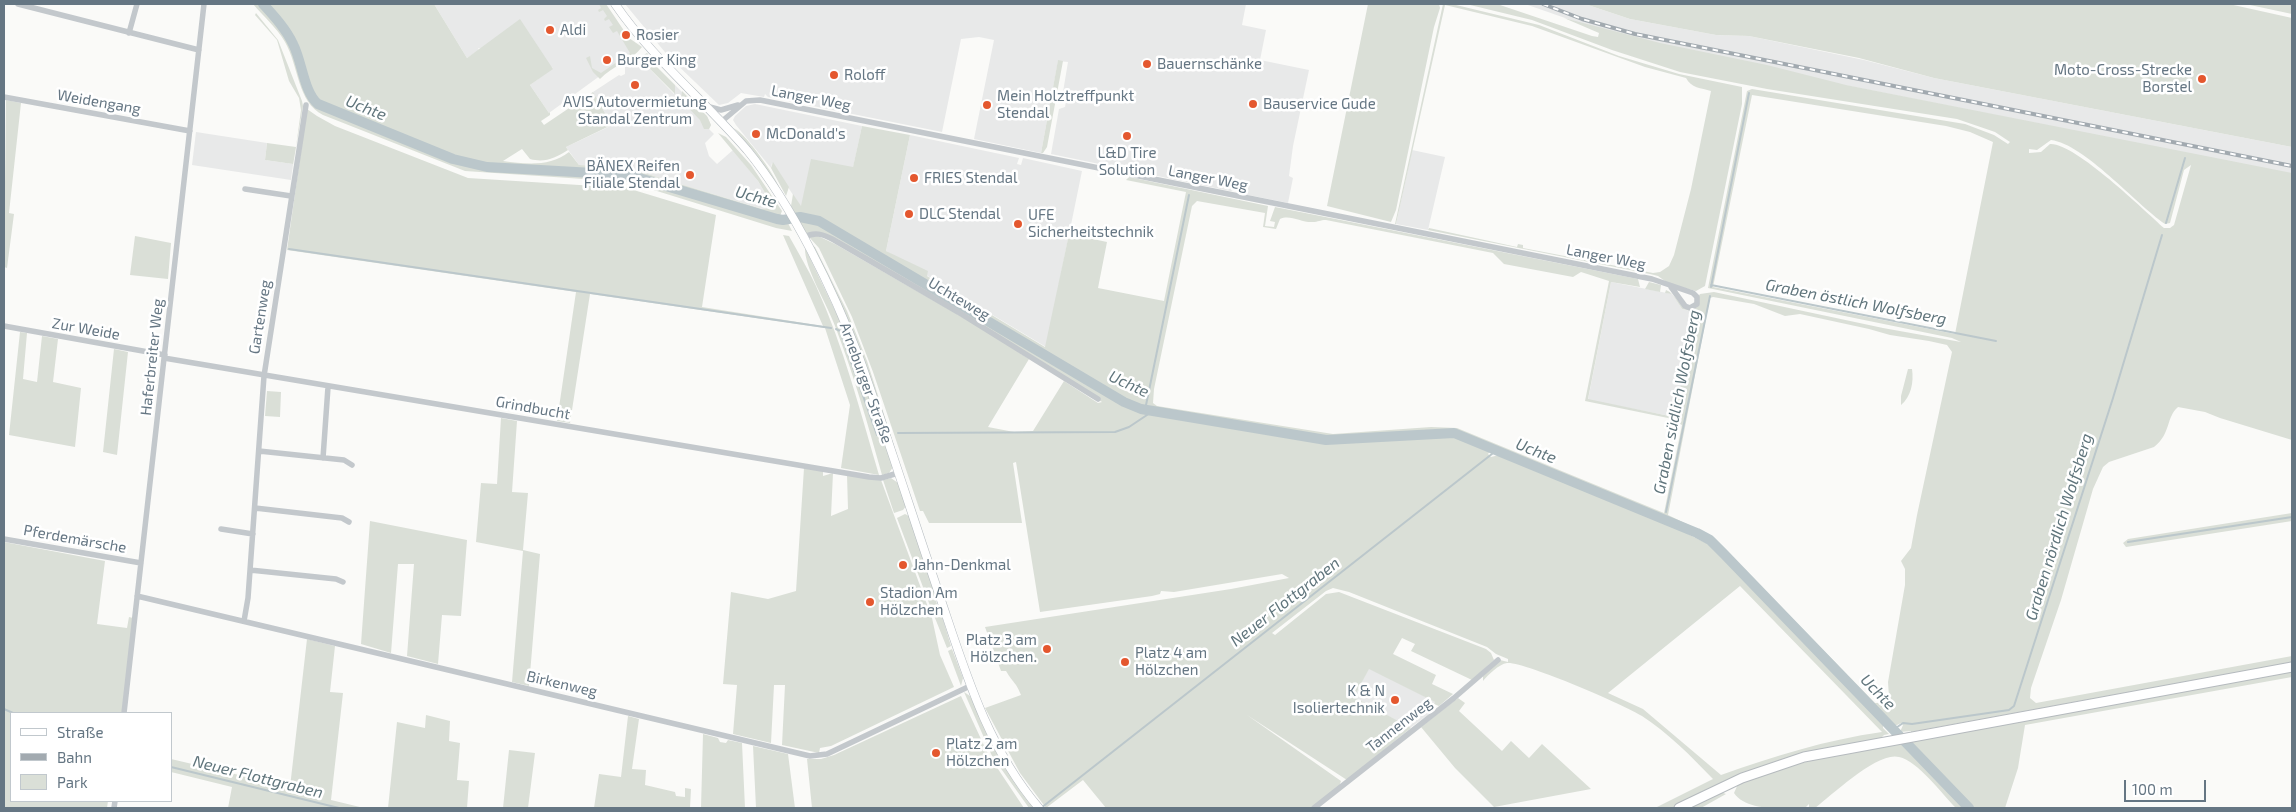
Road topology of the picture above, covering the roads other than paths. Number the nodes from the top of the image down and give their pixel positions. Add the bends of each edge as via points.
1 (18, 4) edge
2 (137, 4) edge
3 (204, 4) edge
4 (614, 4) edge
5 (129, 33) junction
6 (199, 50) junction
7 (4, 97) edge
8 (740, 104) junction
9 (306, 105) dead end
10 (706, 106) junction
11 (721, 122) junction
12 (190, 131) junction
13 (245, 189) dead end
14 (291, 196) junction
15 (803, 238) junction
16 (1671, 287) junction
17 (4, 326) edge
18 (165, 357) junction
19 (264, 376) junction
20 (328, 387) junction
21 (1098, 400) dead end
22 (259, 451) junction
23 (323, 458) junction
24 (352, 464) dead end
25 (898, 473) junction
26 (255, 508) junction
27 (349, 522) dead end
28 (220, 529) dead end
29 (252, 534) junction
30 (4, 539) edge
31 (141, 563) junction
32 (250, 570) junction
33 (343, 582) dead end
34 (137, 596) junction
35 (244, 621) junction
36 (1498, 660) dead end
37 (2292, 667) edge
38 (970, 686) junction
39 (124, 712) edge
40 (1036, 806) edge
41 (1314, 808) edge
42 (1678, 808) edge

1 - 5 street
2 - 5 street
3 - 6 street, Haferbreiter Weg
4 - 10 main road, Arneburger Straße via 653,52
5 - 6 street
6 - 12 street, Haferbreiter Weg
7 - 12 street, Weidengang
8 - 10 street, Langer Weg via 721,110
8 - 11 street
8 - 16 street, Langer Weg via 760,100 1652,279
9 - 14 street, Gartenweg
10 - 11 main road, Arneburger Straße
11 - 15 main road, Arneburger Straße via 756,162
12 - 18 street, Haferbreiter Weg
13 - 14 street
14 - 19 street, Gartenweg
15 - 21 street, Uchteweg via 809,234 821,234 834,240 958,312
15 - 25 main road, Arneburger Straße via 849,331
16 - 16 street, Langer Weg via 1685,306 1690,308 1697,304 1695,295
17 - 18 street, Zur Weide
18 - 19 street, Grindbucht
18 - 31 street, Haferbreiter Weg
19 - 20 street, Grindbucht
19 - 22 street, Gartenweg
20 - 23 street
20 - 25 street, Grindbucht via 869,477 881,478
22 - 23 street
22 - 26 street, Gartenweg
23 - 24 street
25 - 38 main road, Arneburger Straße
26 - 27 street via 342,518
26 - 29 street, Gartenweg
28 - 29 street
29 - 32 street, Gartenweg
30 - 31 street, Pferdemärsche
31 - 34 street, Haferbreiter Weg
32 - 33 street
32 - 35 street, Gartenweg
34 - 35 street, Birkenweg
34 - 39 street, Haferbreiter Weg
35 - 38 street, Birkenweg via 810,756 827,754
36 - 41 street, Tannenweg
37 - 42 main road via 1889,740 1784,763 1726,784
38 - 40 main road, Arneburger Straße via 1006,762

